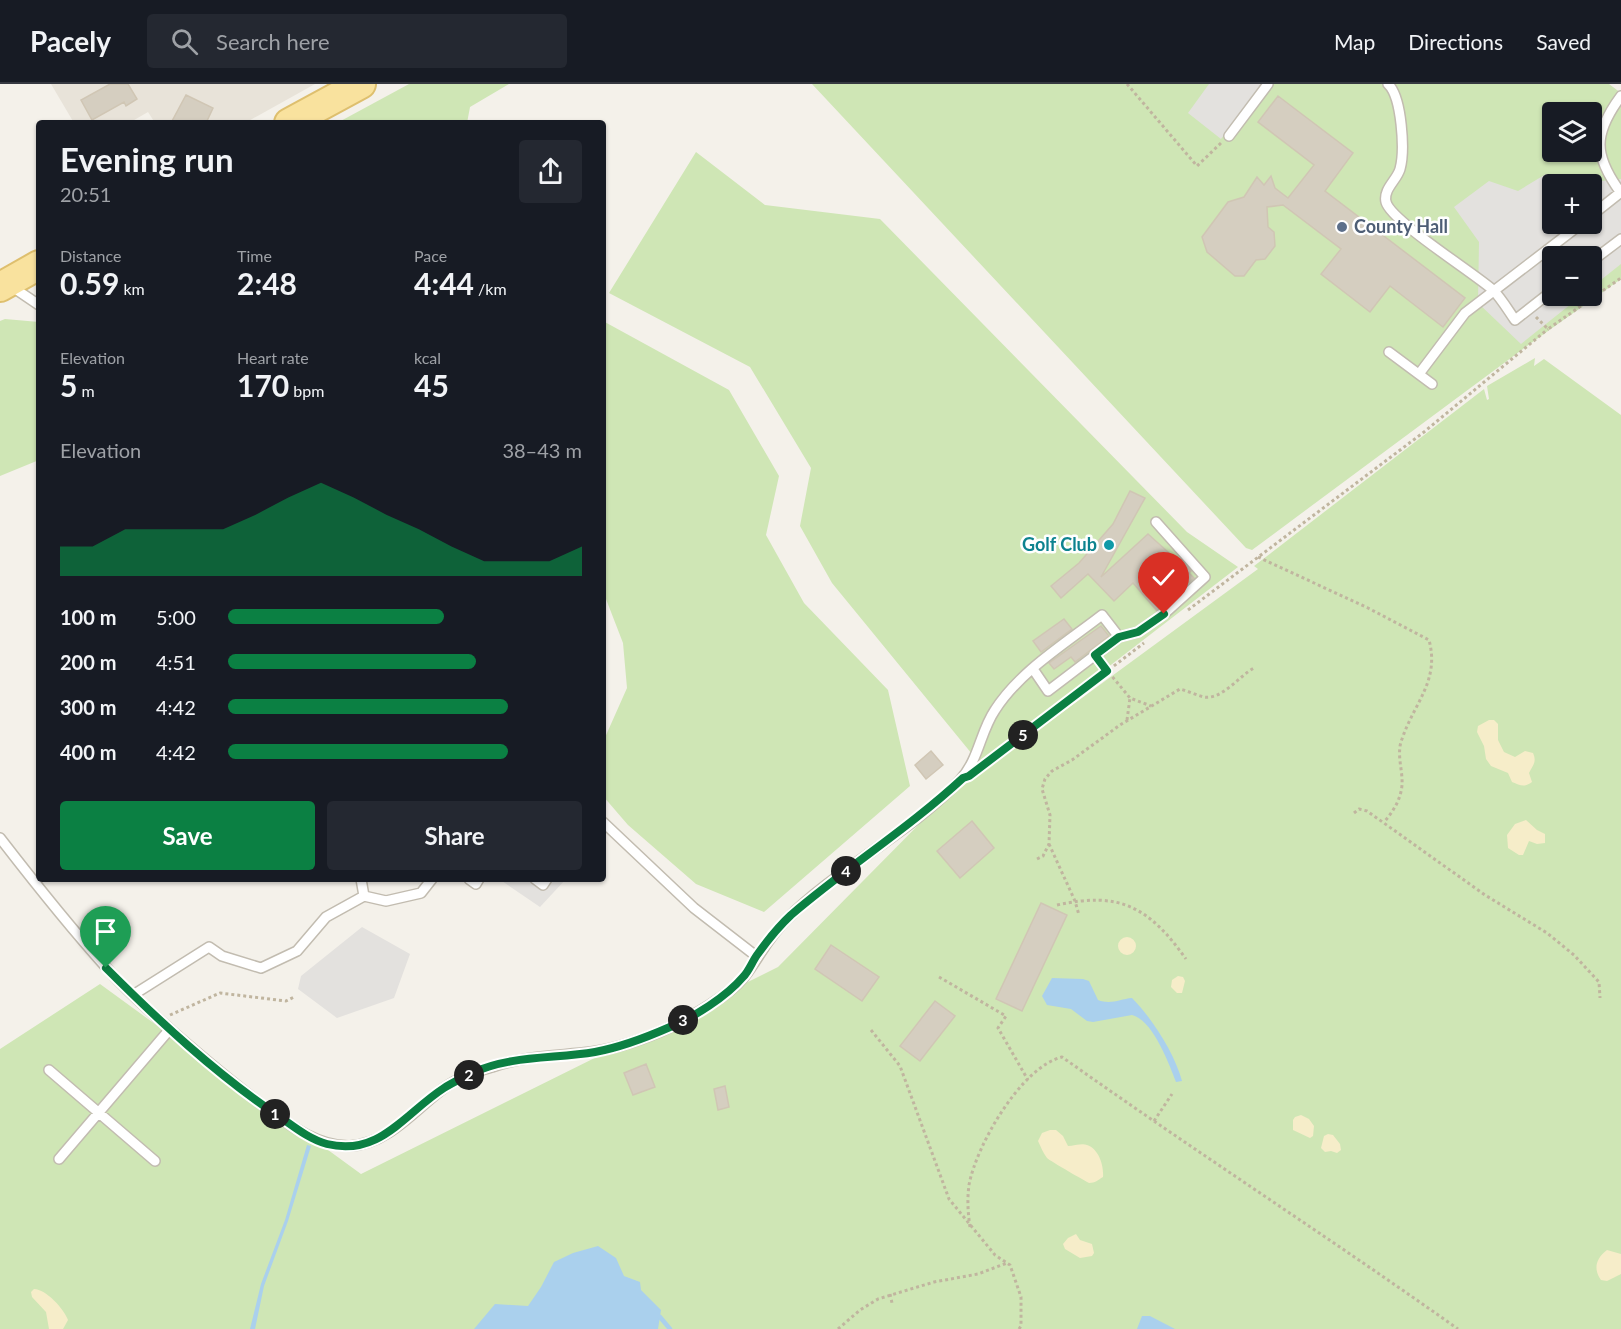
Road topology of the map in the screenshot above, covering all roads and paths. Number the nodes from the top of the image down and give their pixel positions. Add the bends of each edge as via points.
1 (361, 84) edge
2 (1127, 84) edge
3 (1268, 84) edge
4 (1388, 84) edge
5 (1621, 96) edge
6 (295, 120) edge
7 (1229, 136) joint
8 (1621, 193) edge
9 (1602, 207) edge
10 (1568, 234) edge
11 (1621, 239) edge
12 (1602, 253) edge
13 (36, 267) edge
14 (1621, 278) edge
15 (3, 285) edge
16 (1494, 291) junction
17 (1542, 299) edge
18 (36, 303) edge
19 (1529, 309) junction
20 (1548, 329) junction
21 (1389, 352) dead end
22 (1419, 374) junction
23 (1432, 384) dead end
24 (1156, 522) dead end
25 (1258, 557) junction
26 (1183, 614) dead end
27 (1119, 637) junction
28 (1145, 643) dead end
29 (1095, 655) junction
30 (1254, 668) dead end
31 (1033, 669) junction
32 (1107, 671) junction
33 (1130, 698) junction
34 (1151, 706) junction
35 (1126, 721) junction
36 (963, 778) junction
37 (1354, 813) dead end
38 (1384, 822) junction
39 (606, 825) edge
40 (0, 838) edge
41 (1049, 844) junction
42 (1037, 859) dead end
43 (362, 882) edge
44 (430, 882) edge
45 (364, 896) junction
46 (1075, 901) junction
47 (1057, 905) dead end
48 (1079, 915) dead end
49 (756, 956) junction
50 (1186, 958) dead end
51 (939, 977) dead end
52 (133, 995) junction
53 (294, 997) dead end
54 (1600, 998) dead end
55 (160, 1020) junction
56 (170, 1029) junction
57 (871, 1030) dead end
58 (49, 1070) dead end
59 (1028, 1080) junction
60 (1172, 1094) dead end
61 (99, 1113) junction
62 (1154, 1121) junction
63 (59, 1159) dead end
64 (155, 1161) dead end
65 (970, 1227) junction
66 (1007, 1263) junction
67 (889, 1294) junction
68 (892, 1303) dead end
69 (838, 1329) edge
70 (1019, 1329) edge
71 (1458, 1329) edge

1 - 6 main road
2 - 7 path via 1197,166
3 - 7 lane
4 - 16 lane via 1399,104 1401,167 1386,194 1387,204 1428,243
5 - 8 lane via 1610,112 1599,143 1604,167
8 - 9 lane
10 - 16 lane
11 - 12 lane
13 - 15 main road
14 - 20 path
15 - 18 lane
16 - 19 lane via 1515,320
16 - 22 lane via 1465,313
17 - 19 lane
19 - 20 path
20 - 25 path via 1424,432
21 - 22 lane
22 - 23 lane
24 - 27 lane via 1205,577 1164,614 1138,632
25 - 26 path
25 - 38 path via 1429,640 1433,655 1431,676 1401,741 1402,787 1394,811
27 - 29 lane
27 - 31 lane via 1102,615
28 - 32 path
29 - 31 lane via 1048,691
29 - 32 path
30 - 34 path via 1218,695 1203,696 1180,689
31 - 36 lane via 1007,693 993,713
32 - 33 path
32 - 36 path
33 - 34 path
33 - 35 path
34 - 35 path
35 - 41 path via 1045,779 1042,789 1050,815
36 - 49 lane via 788,918
37 - 38 path via 1359,809 1367,811
38 - 54 path via 1485,895 1547,933 1599,982
39 - 49 lane via 694,908
40 - 52 lane via 106,968
41 - 42 path
41 - 46 path
43 - 45 lane
44 - 45 lane via 421,893 386,901
45 - 52 lane via 326,917 297,951 261,968 222,956 209,947
46 - 47 path
46 - 48 path
46 - 50 path via 1106,900 1147,915
49 - 56 lane via 743,978 710,1005 673,1026 630,1044 507,1062 474,1072 443,1088 394,1130 372,1142 351,1146 326,1144 306,1134 227,1079
51 - 59 path via 1006,1016 998,1028
52 - 55 lane
53 - 55 path via 286,1001 220,993
55 - 56 lane
56 - 61 lane
57 - 65 path via 900,1066 949,1199
58 - 61 lane
59 - 62 path via 1050,1060 1062,1058
59 - 65 path via 1004,1107 981,1152 970,1182
60 - 62 path
61 - 63 lane
61 - 64 lane
62 - 71 path
65 - 66 path
66 - 67 path via 978,1274
66 - 70 path via 1021,1297
67 - 68 path
67 - 69 path via 860,1310

